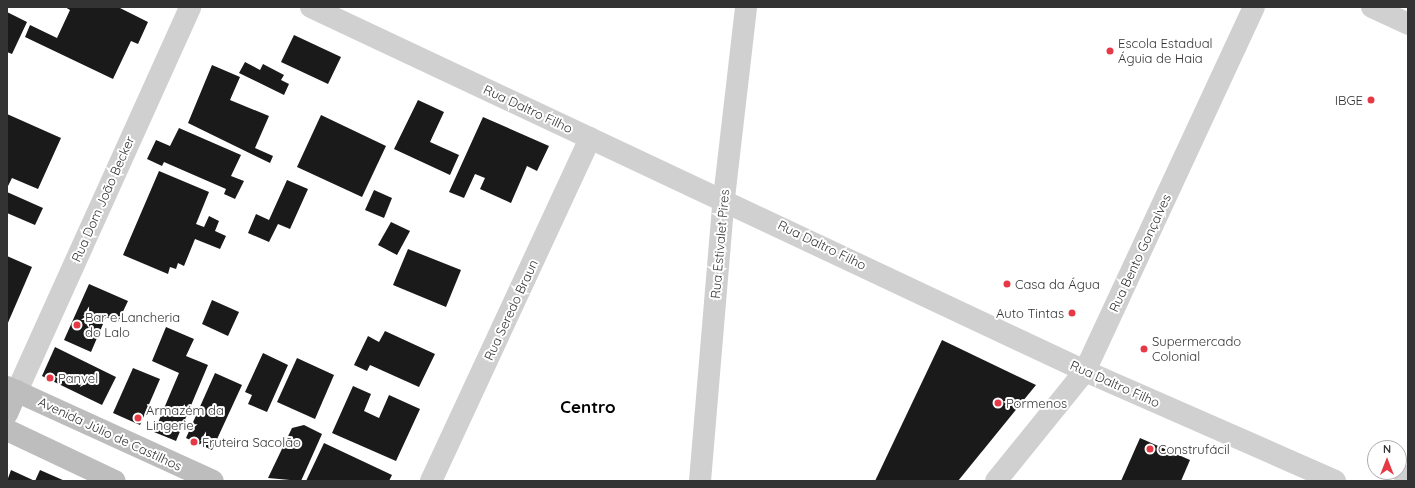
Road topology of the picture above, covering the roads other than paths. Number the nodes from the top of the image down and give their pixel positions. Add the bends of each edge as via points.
1 (190, 7) edge
2 (311, 7) edge
3 (746, 7) edge
4 (1254, 7) edge
5 (1372, 7) edge
6 (1408, 24) edge
7 (590, 138) junction
8 (724, 198) junction
9 (1085, 371) junction
10 (12, 389) edge
11 (7, 414) edge
12 (7, 430) edge
13 (1408, 476) edge
14 (115, 481) edge
15 (213, 481) edge
16 (432, 481) edge
17 (700, 481) edge
18 (996, 481) edge
19 (1335, 481) edge
20 (1405, 481) edge

1 - 10 street, Rua Dom João Becker
2 - 7 street, Rua Daltro Filho
3 - 8 street, Rua Estivalet Pires
4 - 9 street, Rua Bento Gonçalves
5 - 6 street
7 - 8 street, Rua Daltro Filho
7 - 16 street, Rua Seredo Braun
8 - 9 street, Rua Daltro Filho
8 - 17 street, Rua Estivalet Pires
9 - 18 street, Rua Bento Gonçalves
9 - 19 street, Rua Daltro Filho
10 - 11 main road
10 - 15 main road, Avenida Júlio de Castilhos
12 - 14 main road
13 - 20 street

